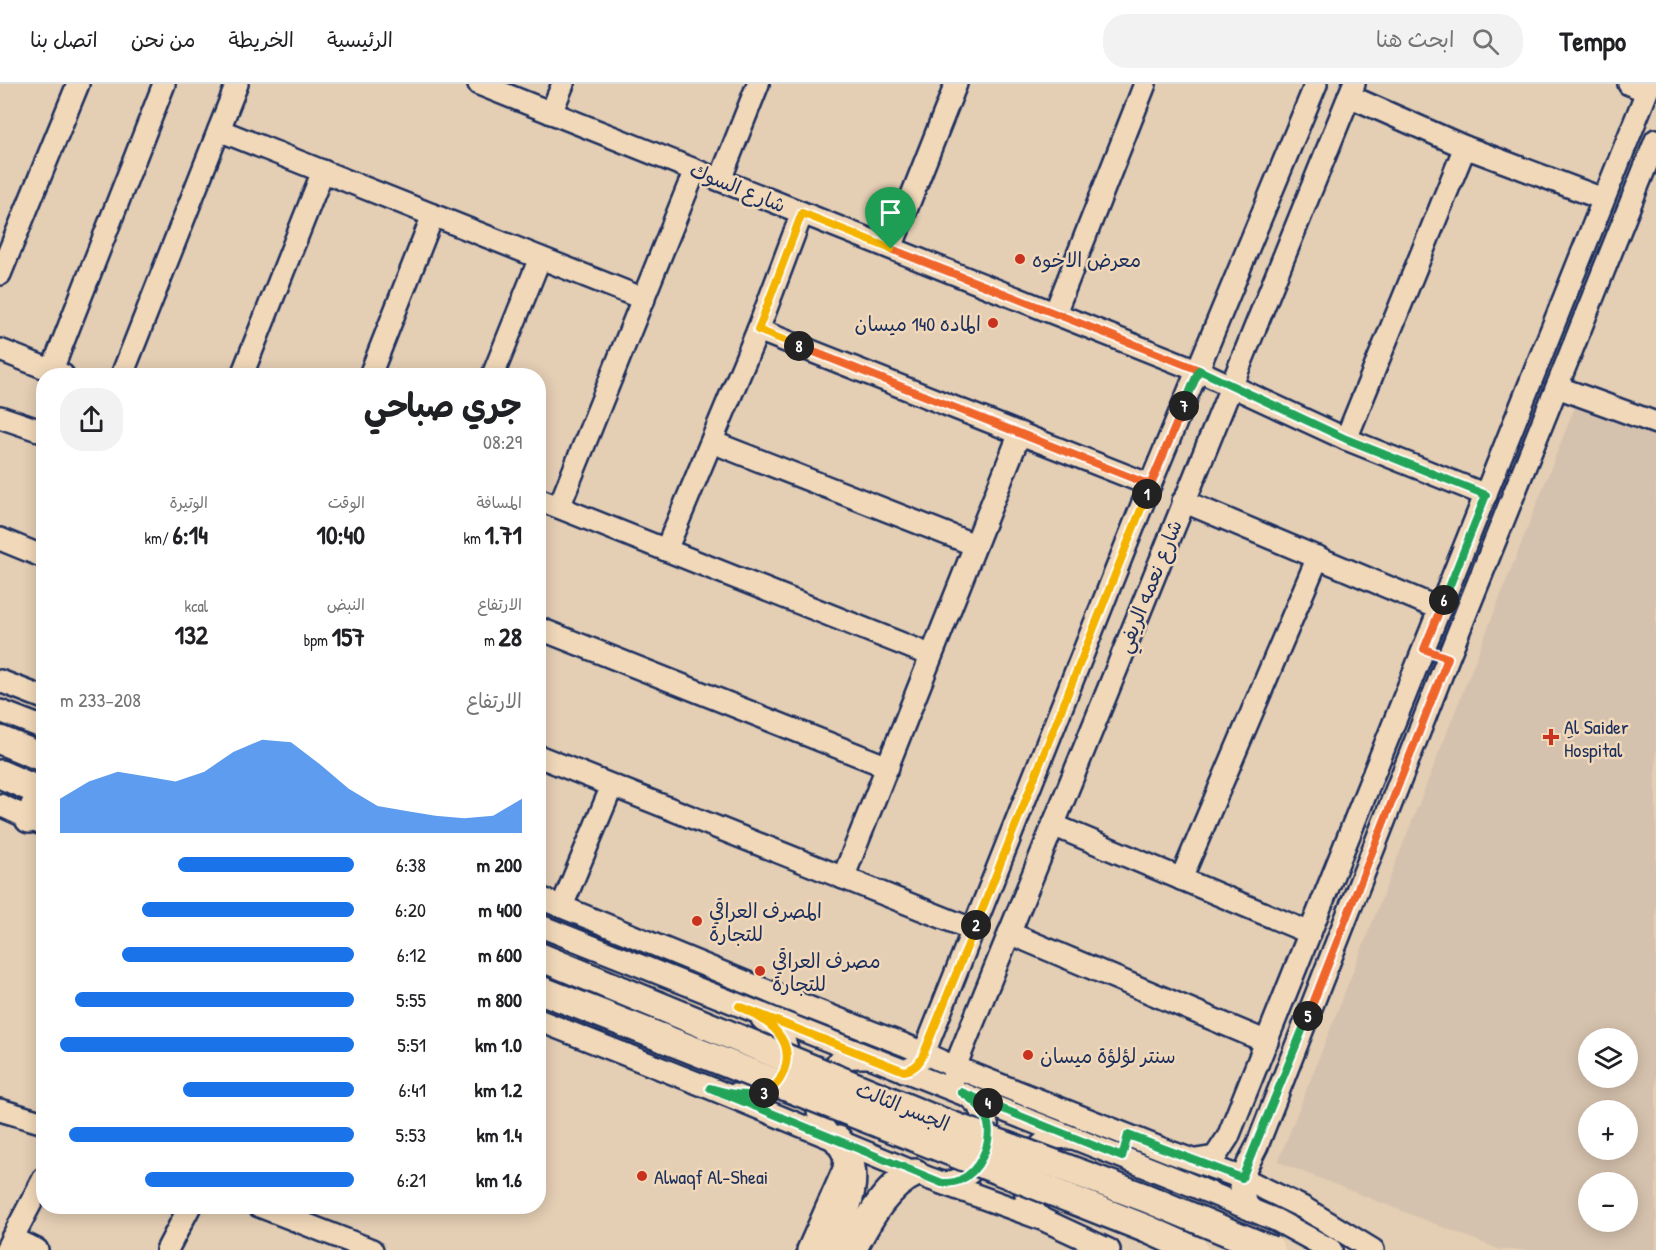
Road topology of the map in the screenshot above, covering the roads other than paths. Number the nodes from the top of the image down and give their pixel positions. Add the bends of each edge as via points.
1 (78, 84) edge
2 (164, 84) edge
3 (237, 84) edge
4 (479, 84) edge
5 (563, 84) edge
6 (758, 84) edge
7 (956, 84) edge
8 (1145, 84) edge
9 (1316, 84) edge
10 (1642, 86) edge
11 (1351, 90) edge
12 (551, 113) junction
13 (219, 130) junction
14 (1656, 140) edge
15 (1465, 147) junction
16 (1652, 162) edge
17 (695, 170) junction
18 (323, 171) junction
19 (720, 180) junction
20 (1603, 199) junction
21 (802, 213) junction
22 (433, 215) junction
23 (891, 249) junction
24 (540, 258) junction
25 (0, 274) edge
26 (644, 299) junction
27 (1055, 313) junction
28 (758, 330) junction
29 (0, 350) edge
30 (45, 368) edge
31 (60, 368) edge
32 (125, 368) edge
33 (245, 368) edge
34 (372, 368) edge
35 (496, 368) edge
36 (1199, 370) junction
37 (1231, 385) junction
38 (1557, 387) junction
39 (0, 417) edge
40 (1656, 423) edge
41 (36, 429) edge
42 (1020, 433) junction
43 (1346, 439) junction
44 (712, 442) junction
45 (1150, 485) junction
46 (1486, 495) junction
47 (1183, 501) junction
48 (546, 502) edge
49 (559, 507) junction
50 (0, 539) edge
51 (975, 545) junction
52 (666, 550) junction
53 (36, 553) edge
54 (1318, 557) junction
55 (1440, 609) junction
56 (546, 631) edge
57 (1424, 649) junction
58 (930, 655) junction
59 (1448, 658) junction
60 (0, 681) edge
61 (36, 695) edge
62 (0, 711) edge
63 (36, 725) edge
64 (0, 741) edge
65 (36, 755) edge
66 (546, 759) edge
67 (888, 767) junction
68 (0, 774) edge
69 (612, 786) junction
70 (36, 789) edge
71 (0, 805) edge
72 (36, 822) edge
73 (1053, 825) junction
74 (843, 878) junction
75 (1181, 879) junction
76 (546, 900) edge
77 (562, 906) junction
78 (546, 928) edge
79 (974, 930) junction
80 (1009, 933) junction
81 (1310, 933) junction
82 (546, 959) edge
83 (546, 992) edge
84 (739, 1006) junction
85 (546, 1023) edge
86 (1267, 1042) junction
87 (924, 1053) junction
88 (868, 1057) junction
89 (955, 1067) junction
90 (904, 1071) junction
91 (710, 1088) junction
92 (957, 1091) junction
93 (0, 1110) edge
94 (36, 1121) edge
95 (1128, 1135) junction
96 (1228, 1137) junction
97 (1079, 1139) junction
98 (837, 1141) junction
99 (1257, 1146) junction
100 (1122, 1157) junction
101 (1196, 1160) junction
102 (915, 1173) junction
103 (1242, 1178) junction
104 (942, 1183) junction
105 (36, 1193) edge
106 (1259, 1213) junction
107 (186, 1214) edge
108 (280, 1214) edge
109 (1042, 1219) junction
110 (9, 1244) edge
111 (37, 1250) edge
112 (167, 1250) edge
113 (372, 1250) edge
114 (808, 1250) edge
115 (827, 1250) edge
116 (852, 1250) edge
117 (1109, 1250) edge
118 (1194, 1250) edge
119 (1270, 1250) edge
120 (1331, 1250) edge
121 (1373, 1250) edge

1 - 25 street
2 - 31 street
3 - 13 street
4 - 12 street, شارع السوك
5 - 12 street
6 - 19 street
7 - 23 street
8 - 27 street
9 - 36 street, شارع نعمه الريفي
10 - 20 street
11 - 15 street
11 - 37 street, شارع نعمه الريفي
12 - 17 street, شارع السوك
13 - 18 street
13 - 32 street
14 - 16 street
15 - 20 street
15 - 43 street
16 - 38 street
17 - 19 street, شارع السوك
17 - 26 street
18 - 22 street
18 - 33 street
19 - 21 street, شارع السوك
20 - 46 street
21 - 23 street, شارع السوك
21 - 28 street
22 - 24 street
22 - 34 street
23 - 27 street, شارع السوك
24 - 26 street
24 - 35 street
26 - 49 street
27 - 36 street, شارع السوك
28 - 42 street
28 - 44 street
29 - 30 street
36 - 37 street, شارع السوك
36 - 45 street, شارع نعمه الريفي
37 - 43 street, شارع السوك
37 - 47 street, شارع نعمه الريفي
38 - 40 street
38 - 59 street
39 - 41 street
42 - 45 street
42 - 51 street
43 - 46 street, شارع السوك
44 - 51 street
44 - 52 street
45 - 79 street, شارع نعمه الريفي
46 - 55 street
47 - 54 street
47 - 73 street, شارع نعمه الريفي
48 - 49 street
49 - 52 street
50 - 53 street
51 - 58 street
52 - 58 street
54 - 55 street
54 - 75 street
55 - 57 street
56 - 67 street
57 - 59 street
57 - 81 street
58 - 67 street
59 - 99 street
60 - 61 street
62 - 63 street
64 - 65 main road
66 - 69 street
67 - 74 street
68 - 70 main road
69 - 74 street
69 - 77 street
71 - 72 street
73 - 75 street
73 - 80 street, شارع نعمه الريفي
74 - 79 street
75 - 81 street
76 - 77 street
77 - 87 street
78 - 84 street
79 - 87 street, شارع نعمه الريفي
80 - 86 street
80 - 89 street, شارع نعمه الريفي
81 - 86 street
82 - 119 main road, الجسر الثالث, bridge via 929,1117 1146,1198
83 - 118 main road, الجسر الثالث, bridge
84 - 88 street
84 - 91 street via 774,1028 781,1037 786,1046 784,1072 769,1091 752,1096
85 - 91 street
86 - 96 street
87 - 89 street
87 - 90 street, شارع نعمه الريفي via 916,1066
88 - 90 street
88 - 98 street via 846,1058 834,1066 820,1088 817,1113 824,1131
89 - 92 street, شارع نعمه الريفي via 952,1083
89 - 95 street
90 - 92 street
91 - 98 street
92 - 97 street
92 - 104 street via 972,1098 984,1113 988,1124 986,1150 963,1179
93 - 94 street
95 - 100 street
95 - 101 street
96 - 99 street via 1226,1152 1235,1160 1246,1159
96 - 101 street via 1215,1157
97 - 100 street
97 - 109 street via 1054,1138 1043,1143 1029,1166 1025,1193 1029,1205
98 - 102 street
98 - 114 street via 845,1160 844,1169
98 - 115 main road via 851,1161 852,1176 845,1211
99 - 103 street
100 - 106 street
101 - 103 street
102 - 104 street
102 - 116 main road via 891,1190
103 - 106 street via 1243,1202
103 - 121 street via 1304,1208
104 - 109 street
105 - 110 street
106 - 120 street
107 - 112 street
108 - 113 street
109 - 117 street
110 - 111 street

